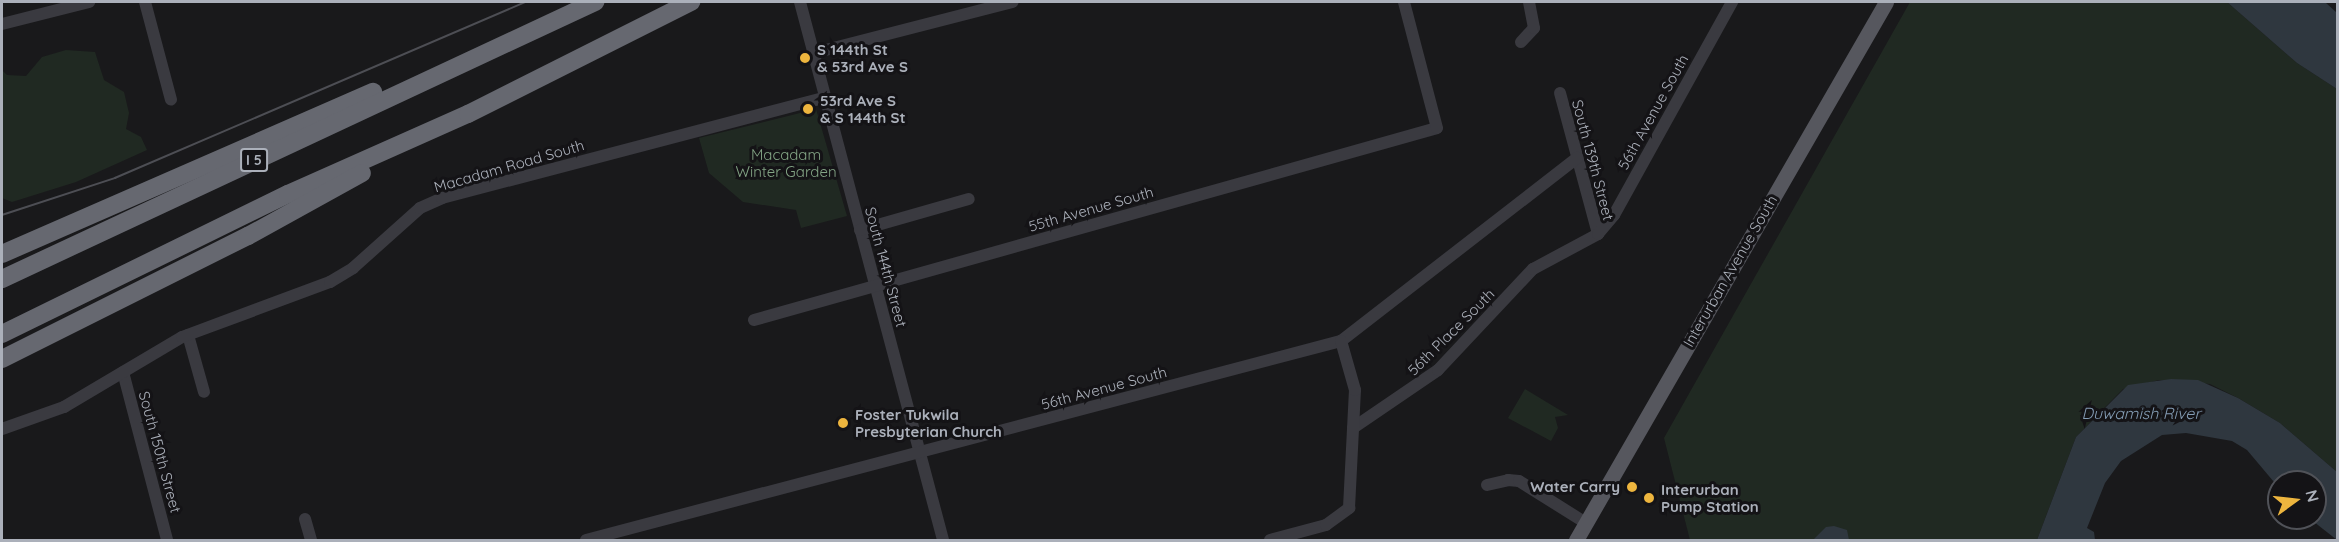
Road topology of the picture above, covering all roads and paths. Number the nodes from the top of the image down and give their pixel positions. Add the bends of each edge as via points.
1 (89, 2) edge
2 (145, 2) edge
3 (595, 2) edge
4 (691, 2) edge
5 (800, 2) edge
6 (1013, 2) edge
7 (1404, 2) edge
8 (1529, 2) edge
9 (1732, 2) edge
10 (1886, 2) edge
11 (2, 24) edge
12 (1521, 42) dead end
13 (507, 44) junction
14 (814, 53) junction
15 (1560, 93) dead end
16 (825, 97) junction
17 (171, 100) dead end
18 (468, 114) junction
19 (1577, 158) junction
20 (969, 199) dead end
21 (860, 230) junction
22 (1598, 234) junction
23 (2, 254) edge
24 (2, 279) edge
25 (876, 285) junction
26 (754, 320) dead end
27 (2, 334) edge
28 (188, 335) junction
29 (1341, 341) junction
30 (2, 359) edge
31 (123, 372) junction
32 (204, 392) dead end
33 (2, 429) edge
34 (1353, 429) junction
35 (920, 451) junction
36 (1487, 485) dead end
37 (306, 519) dead end
38 (1586, 522) junction
39 (167, 540) edge
40 (311, 540) edge
41 (586, 540) edge
42 (943, 540) edge
43 (1270, 540) edge
44 (1576, 540) edge

1 - 11 street
2 - 17 street
3 - 13 highway, I 5
4 - 18 highway
5 - 14 street, South 144th Street
6 - 14 street
7 - 25 street, 55th Avenue South via 1437,129
8 - 12 street via 1533,33
9 - 22 street, 56th Avenue South via 1614,215
10 - 38 main road, Interurban Avenue South
13 - 23 highway via 405,78
13 - 24 highway, I 5
14 - 16 street, South 144th Street
15 - 19 street, South 139th Street
16 - 21 street, South 144th Street
16 - 28 street, Macadam Road South via 442,198 420,208 353,268 330,282
18 - 27 highway via 288,194
18 - 30 highway via 248,236
19 - 22 street, South 139th Street
19 - 29 street, 56th Avenue South
20 - 21 street
21 - 25 street, South 144th Street
22 - 34 street, 56th Place South via 1533,269 1438,370
25 - 26 street, 55th Avenue South
25 - 35 street, South 144th Street
28 - 31 street, Macadam Road South via 163,345
28 - 32 street
29 - 34 street via 1355,390
29 - 35 street, 56th Avenue South
31 - 33 street, Macadam Road South via 64,407
31 - 39 street, South 150th Street
34 - 43 street via 1350,502 1344,514 1326,525
35 - 41 street, 56th Avenue South
35 - 42 street, South 144th Street
36 - 38 street via 1519,481
37 - 40 street
38 - 44 main road, Interurban Avenue South

